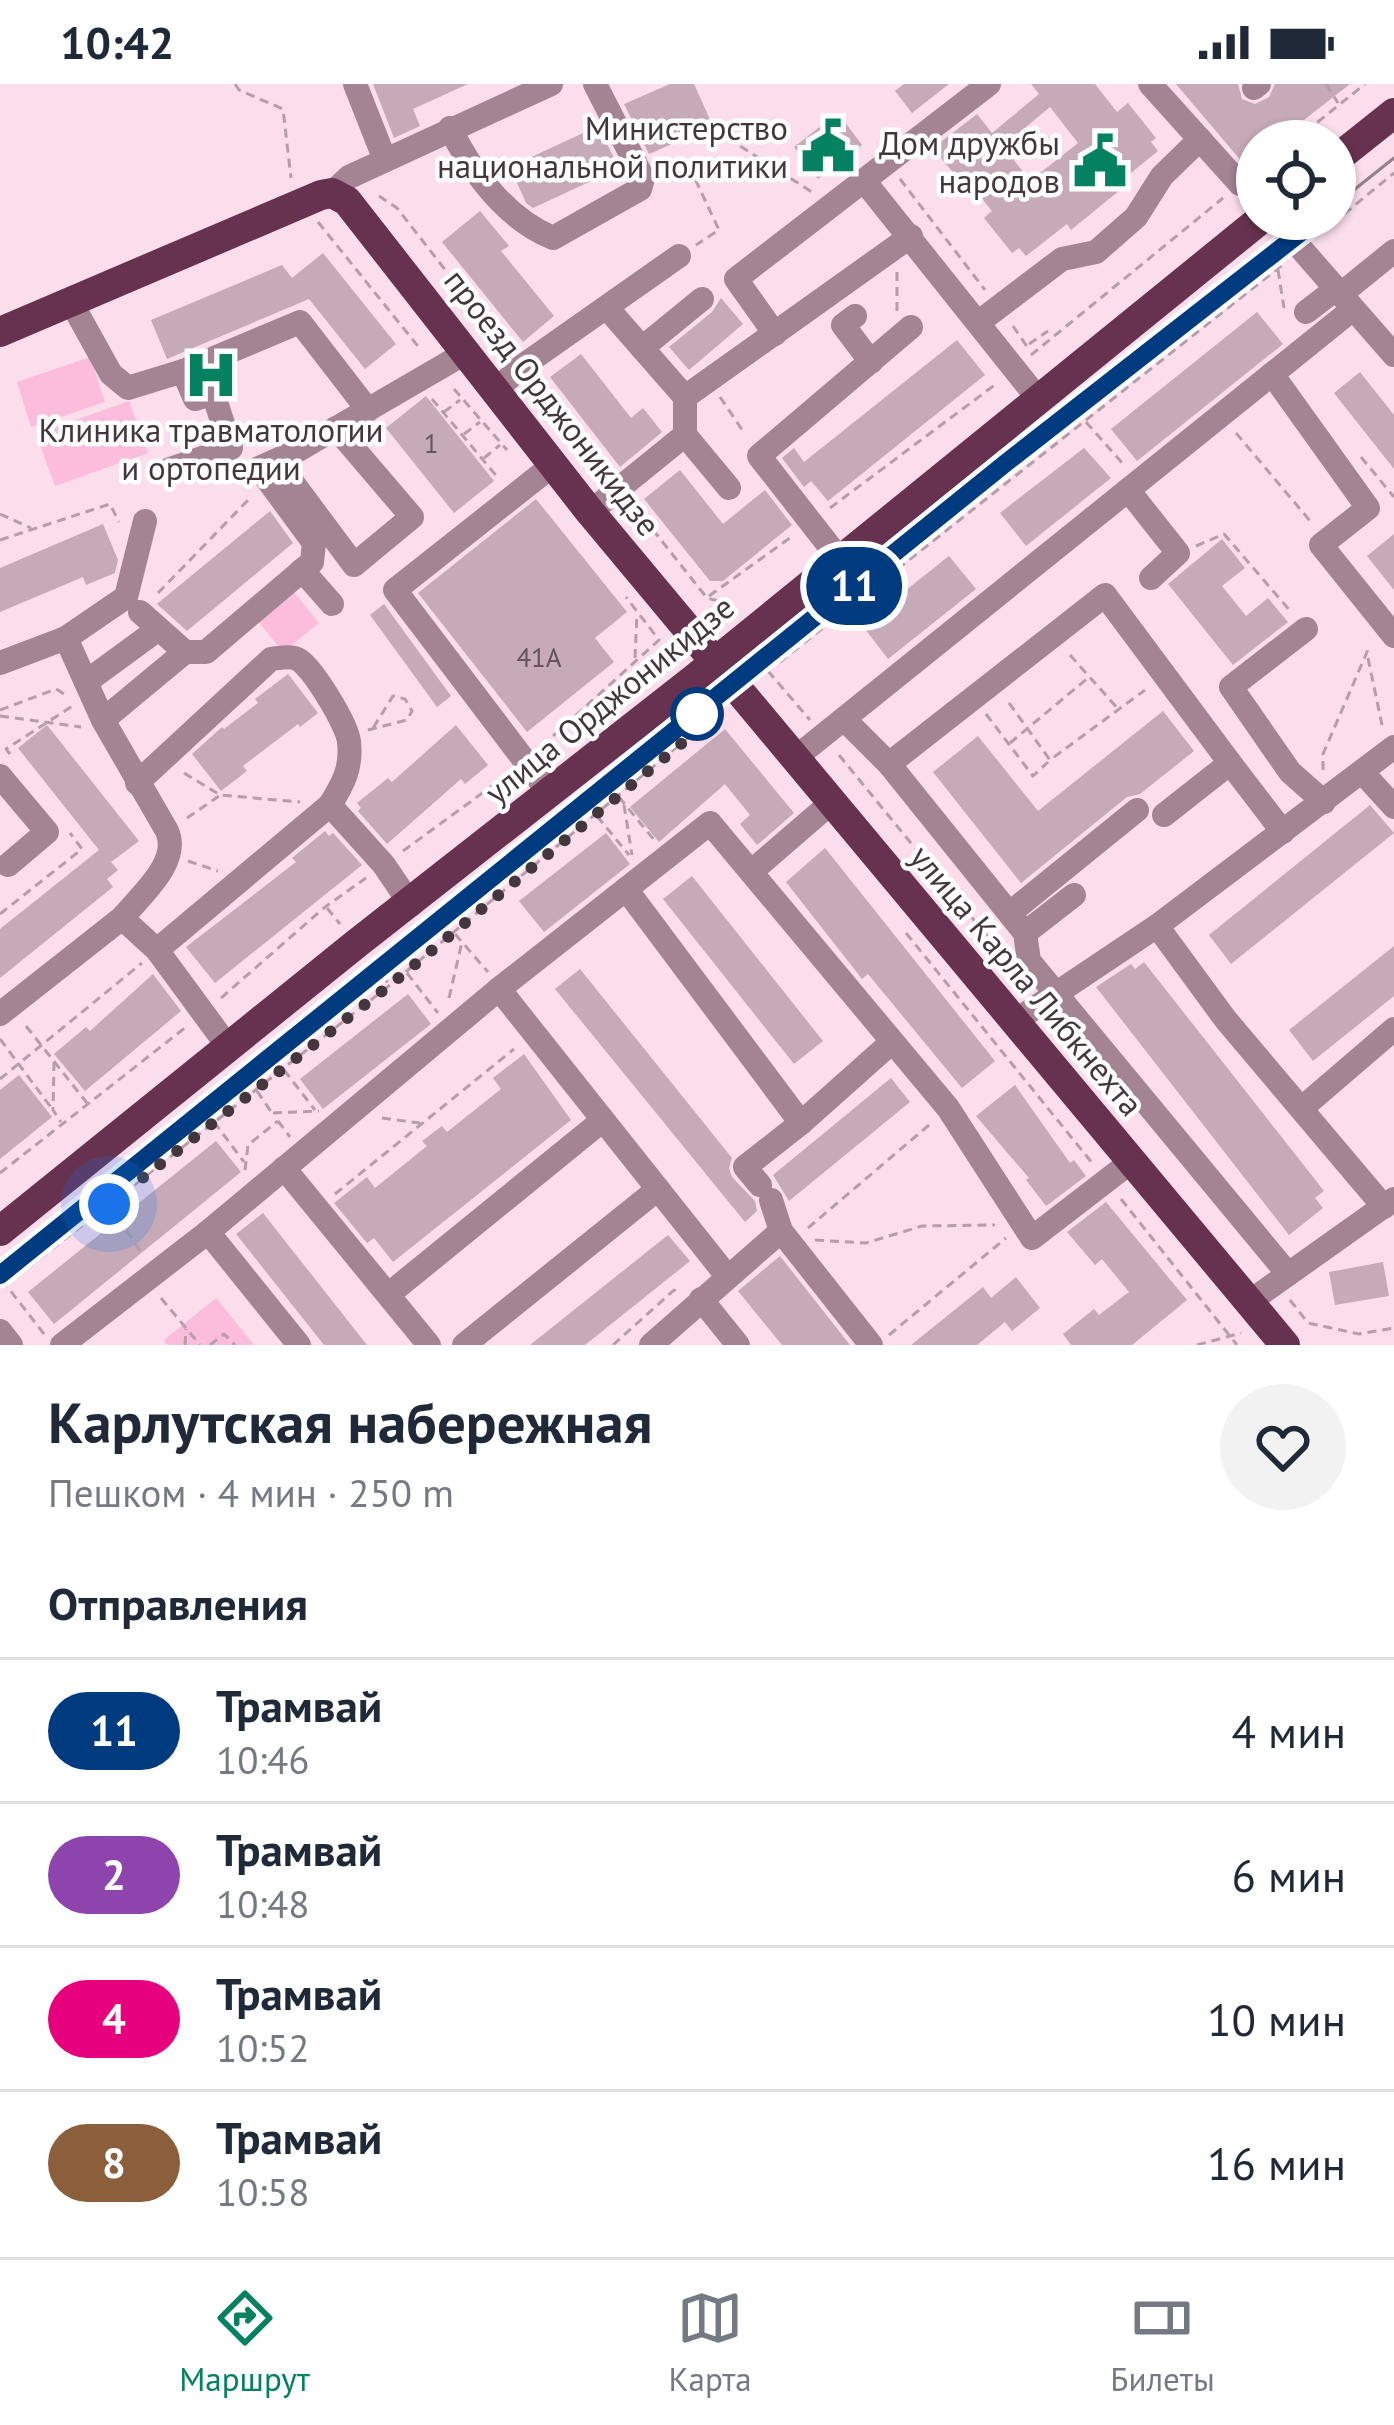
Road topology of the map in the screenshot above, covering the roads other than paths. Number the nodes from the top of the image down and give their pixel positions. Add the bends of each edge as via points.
1 (355, 84) edge
2 (551, 84) edge
3 (595, 84) edge
4 (988, 84) edge
5 (1150, 84) edge
6 (1394, 113) edge
7 (450, 128) junction
8 (1200, 139) junction
9 (1356, 143) edge
10 (385, 160) junction
11 (866, 182) junction
12 (1232, 190) road end
13 (332, 193) junction
14 (1236, 240) edge
15 (1293, 240) edge
16 (904, 241) junction
17 (1394, 251) edge
18 (679, 256) road end
19 (1344, 297) junction
20 (702, 299) dead end
21 (71, 302) junction
22 (608, 309) junction
23 (1306, 312) dead end
24 (988, 314) junction
25 (855, 316) dead end
26 (0, 331) edge
27 (906, 332) road end
28 (775, 334) junction
29 (642, 348) junction
30 (1392, 350) edge
31 (467, 352) junction
32 (871, 362) junction
33 (183, 371) junction
34 (1272, 374) junction
35 (496, 390) junction
36 (686, 398) junction
37 (1040, 401) junction
38 (368, 410) junction
39 (336, 428) junction
40 (685, 435) junction
41 (276, 460) junction
42 (553, 464) junction
43 (170, 469) dead end
44 (1133, 486) junction
45 (729, 488) dead end
46 (590, 512) junction
47 (146, 521) dead end
48 (841, 562) junction
49 (302, 570) junction
50 (1151, 578) dead end
51 (332, 604) dead end
52 (1306, 629) road end
53 (1394, 636) edge
54 (65, 638) junction
55 (185, 652) junction
56 (714, 661) junction
57 (0, 663) edge
58 (86, 682) junction
59 (844, 719) junction
60 (106, 726) junction
61 (1391, 750) edge
62 (795, 758) junction
63 (1229, 763) junction
64 (889, 764) junction
65 (1363, 773) junction
66 (0, 776) edge
67 (137, 783) junction
68 (550, 794) junction
69 (832, 802) junction
70 (1324, 802) junction
71 (330, 805) junction
72 (1394, 808) edge
73 (1137, 811) dead end
74 (1163, 815) dead end
75 (1283, 832) junction
76 (3, 864) edge
77 (752, 871) junction
78 (626, 889) junction
79 (1074, 895) dead end
80 (410, 905) junction
81 (122, 917) junction
82 (1018, 923) junction
83 (1157, 926) junction
84 (157, 950) junction
85 (500, 988) junction
86 (1057, 993) junction
87 (5, 1010) edge
88 (1015, 1022) junction
89 (1394, 1029) edge
90 (892, 1042) junction
91 (229, 1048) junction
92 (1302, 1108) junction
93 (604, 1120) junction
94 (801, 1123) junction
95 (292, 1161) junction
96 (1132, 1161) junction
97 (658, 1189) junction
98 (1389, 1203) edge
99 (0, 1231) edge
100 (781, 1231) junction
101 (208, 1232) junction
102 (1288, 1274) junction
103 (727, 1276) junction
104 (389, 1294) junction
105 (701, 1299) junction
106 (1249, 1302) junction
107 (0, 1331) edge
108 (11, 1345) edge
109 (62, 1345) edge
110 (298, 1345) edge
111 (429, 1345) edge
112 (464, 1345) edge
113 (652, 1345) edge
114 (739, 1345) edge
115 (874, 1345) edge
116 (1285, 1345) edge

1 - 10 street
2 - 7 street
3 - 7 street via 643,178 640,189 553,238 495,198
4 - 11 street
5 - 8 street
6 - 9 main road
7 - 10 street
8 - 12 street
8 - 24 street via 1096,252 1062,259
10 - 13 street
11 - 16 street
11 - 28 street via 736,279
13 - 21 main road
13 - 31 main road, проезд Орджоникидзе via 362,216
14 - 37 main road, улица Орджоникидзе
15 - 19 street
16 - 24 street
16 - 28 street
17 - 19 street
18 - 22 street
19 - 23 street
19 - 30 street
19 - 34 street
20 - 29 street
21 - 26 main road
21 - 33 street via 111,374 128,388
22 - 29 street
22 - 35 street
24 - 37 street
25 - 32 street via 843,325
27 - 32 street
28 - 36 street
29 - 36 street
31 - 35 main road, проезд Орджоникидзе
31 - 38 street
32 - 48 street via 759,456
33 - 38 street via 300,322
33 - 43 street via 195,399 213,393 231,448
34 - 44 street
34 - 53 street via 1368,508 1321,545
35 - 42 main road, проезд Орджоникидзе
36 - 40 street
37 - 48 main road, улица Орджоникидзе
38 - 39 street
39 - 41 street
39 - 41 street via 412,517 354,565
40 - 45 street
40 - 46 street
41 - 49 street via 259,467 314,543
42 - 46 main road, проезд Орджоникидзе
42 - 68 street via 395,590
44 - 50 street via 1178,554
44 - 59 street
46 - 56 main road, проезд Орджоникидзе
47 - 54 street via 126,597
48 - 56 main road, улица Орджоникидзе
49 - 51 street
49 - 55 street via 206,652
52 - 70 street via 1231,687 1290,772
54 - 57 street
54 - 58 street
55 - 58 street via 148,621
55 - 60 street
56 - 62 main road, улица Карла Либкнехта
56 - 68 main road, улица Орджоникидзе
58 - 60 street
59 - 62 street
59 - 64 street
60 - 67 street
61 - 65 street
62 - 69 main road, улица Карла Либкнехта
63 - 64 street via 1106,595
63 - 74 street
63 - 75 street
64 - 82 street
65 - 70 street
65 - 72 street
66 - 76 street via 47,832
67 - 71 street via 271,659 286,657 299,660 362,733
67 - 81 street via 168,843
68 - 80 main road, улица Орджоникидзе
69 - 77 street
69 - 88 main road, улица Карла Либкнехта
70 - 75 street
71 - 80 street
71 - 84 street
73 - 82 street
75 - 83 street
77 - 78 street via 710,823
77 - 90 street
78 - 85 street
78 - 94 street
79 - 82 street
80 - 91 main road, улица Орджоникидзе
81 - 84 street
81 - 87 street
82 - 86 street via 1029,961
83 - 86 street
83 - 92 street
84 - 91 street
85 - 93 street
85 - 95 street
86 - 88 street
86 - 102 street
88 - 96 main road, улица Карла Либкнехта
89 - 92 street
90 - 94 street
90 - 96 street via 949,1108 1031,1238
91 - 99 main road, улица Орджоникидзе
92 - 98 street
93 - 97 street
93 - 104 street
94 - 100 street via 745,1167
95 - 101 street
95 - 104 street via 317,1208
96 - 106 main road, улица Карла Либкнехта
97 - 103 street
97 - 112 street
98 - 102 street
100 - 103 street
100 - 115 street
101 - 109 street
101 - 110 street
102 - 106 street
103 - 105 street
104 - 111 street
105 - 113 street
105 - 114 street
106 - 116 main road, улица Карла Либкнехта
107 - 108 street

